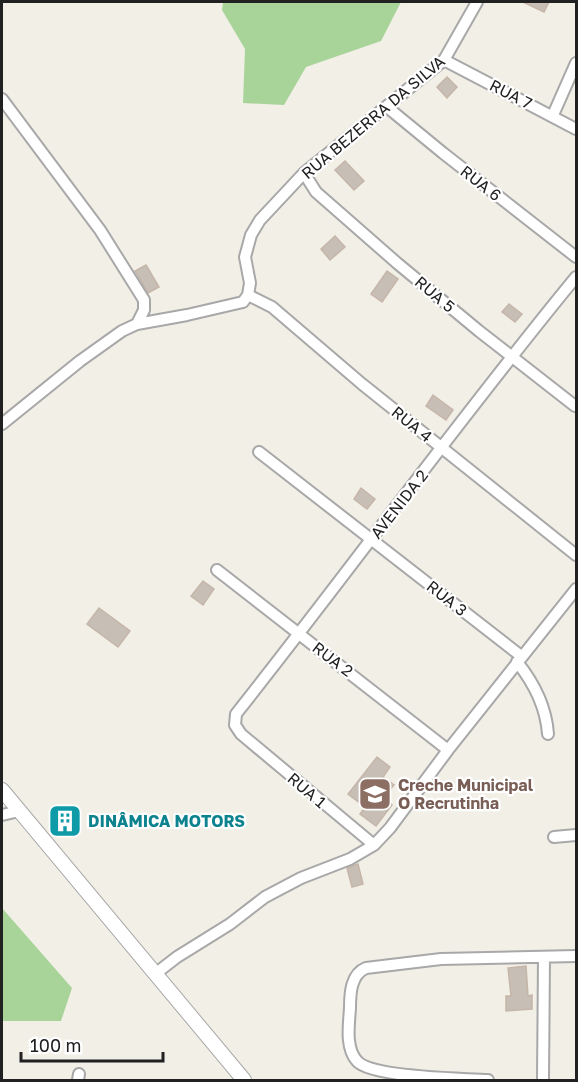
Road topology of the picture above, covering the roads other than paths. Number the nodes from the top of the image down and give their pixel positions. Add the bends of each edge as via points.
1 (477, 2) edge
2 (444, 60) junction
3 (576, 63) edge
4 (2, 99) edge
5 (387, 107) junction
6 (553, 115) junction
7 (576, 129) edge
8 (304, 173) junction
9 (576, 257) edge
10 (576, 277) edge
11 (245, 298) junction
12 (137, 324) junction
13 (511, 356) junction
14 (575, 406) edge
15 (2, 424) edge
16 (442, 448) junction
17 (259, 452) dead end
18 (372, 539) junction
19 (576, 555) edge
20 (217, 570) dead end
21 (576, 589) edge
22 (300, 634) junction
23 (519, 659) junction
24 (241, 734) joint
25 (548, 734) dead end
26 (448, 750) junction
27 (2, 790) edge
28 (19, 811) junction
29 (2, 815) edge
30 (576, 836) edge
31 (554, 837) dead end
32 (374, 845) junction
33 (576, 956) edge
34 (544, 957) junction
35 (155, 974) junction
36 (244, 1080) edge
37 (488, 1080) edge
38 (543, 1080) edge

1 - 2 street, RUA BEZERRA DA SILVA
2 - 5 street, RUA BEZERRA DA SILVA
2 - 6 street, RUA 7
3 - 6 street
4 - 12 street via 100,230 144,300
5 - 8 street, RUA BEZERRA DA SILVA
5 - 9 street, RUA 6
6 - 7 street, RUA 7
8 - 11 street, RUA BEZERRA DA SILVA via 251,235 245,258 250,283
8 - 13 street, RUA 5 via 325,200
10 - 13 street, AVENIDA 2
11 - 12 street
11 - 16 street, RUA 4 via 272,307
12 - 15 street via 108,340
13 - 14 street, RUA 5
13 - 16 street, AVENIDA 2
16 - 18 street, AVENIDA 2
16 - 19 street, RUA 4
17 - 18 street, RUA 3
18 - 22 street, AVENIDA 2
18 - 23 street, RUA 3
20 - 22 street, RUA 2
21 - 23 street
22 - 24 street, AVENIDA 2 via 236,714 235,725
22 - 26 street, RUA 2
23 - 25 street, RUA 3 via 543,706
23 - 26 street
24 - 32 street, RUA 1
26 - 32 street
27 - 28 street
28 - 29 street
28 - 35 street
30 - 31 street
32 - 35 street via 265,897
33 - 34 street
34 - 37 street via 441,959 366,968 354,979 349,1033 359,1064 388,1073
34 - 38 street
35 - 36 street

